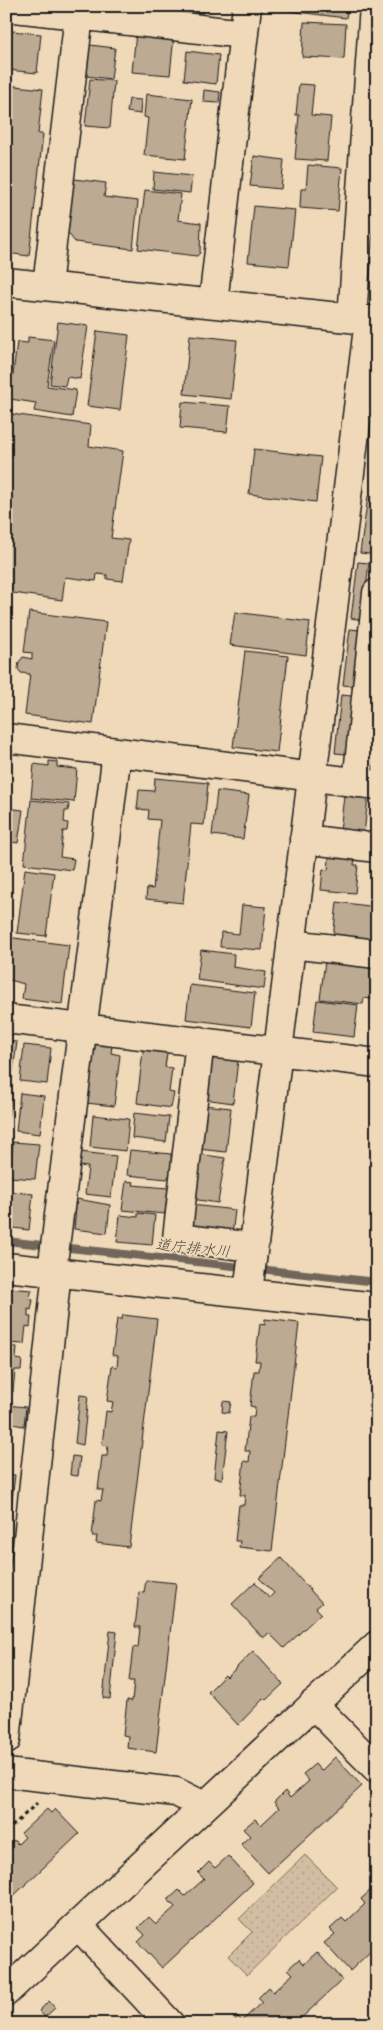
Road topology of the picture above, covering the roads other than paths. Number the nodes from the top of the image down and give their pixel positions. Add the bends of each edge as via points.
1 (247, 6) edge
2 (374, 6) edge
3 (6, 7) edge
4 (79, 16) junction
5 (244, 34) junction
6 (7, 285) edge
7 (47, 286) junction
8 (213, 303) junction
9 (366, 320) edge
10 (377, 593) edge
11 (6, 738) edge
12 (117, 752) junction
13 (312, 778) junction
14 (367, 784) edge
15 (304, 839) junction
16 (377, 848) edge
17 (291, 944) junction
18 (377, 954) edge
19 (6, 1019) edge
20 (83, 1028) junction
21 (200, 1041) junction
22 (278, 1050) junction
23 (377, 1063) edge
24 (54, 1260) junction
25 (6, 1267) edge
26 (250, 1269) junction
27 (377, 1307) edge
28 (377, 1645) edge
29 (313, 1704) junction
30 (6, 1740) edge
31 (377, 1769) edge
32 (6, 1773) edge
33 (204, 1806) junction
34 (78, 1925) junction
35 (6, 1992) edge
36 (170, 2024) edge

1 - 5 street
2 - 9 street
3 - 4 street
4 - 5 street
4 - 7 street
5 - 8 street
6 - 7 street
7 - 8 street
8 - 9 street
9 - 13 street
10 - 14 street
11 - 12 street
12 - 13 street
12 - 20 street
13 - 14 street
13 - 15 street
15 - 16 street
15 - 17 street
17 - 18 street
17 - 22 street
19 - 20 street
20 - 21 street
20 - 24 street
21 - 22 street
21 - 26 street via 177,1238
22 - 23 street
22 - 26 street
24 - 25 street
24 - 26 street
24 - 30 street
26 - 27 street
28 - 29 street
29 - 31 street
29 - 33 street
32 - 33 street via 176,1792
33 - 34 street
34 - 35 street
34 - 36 street

